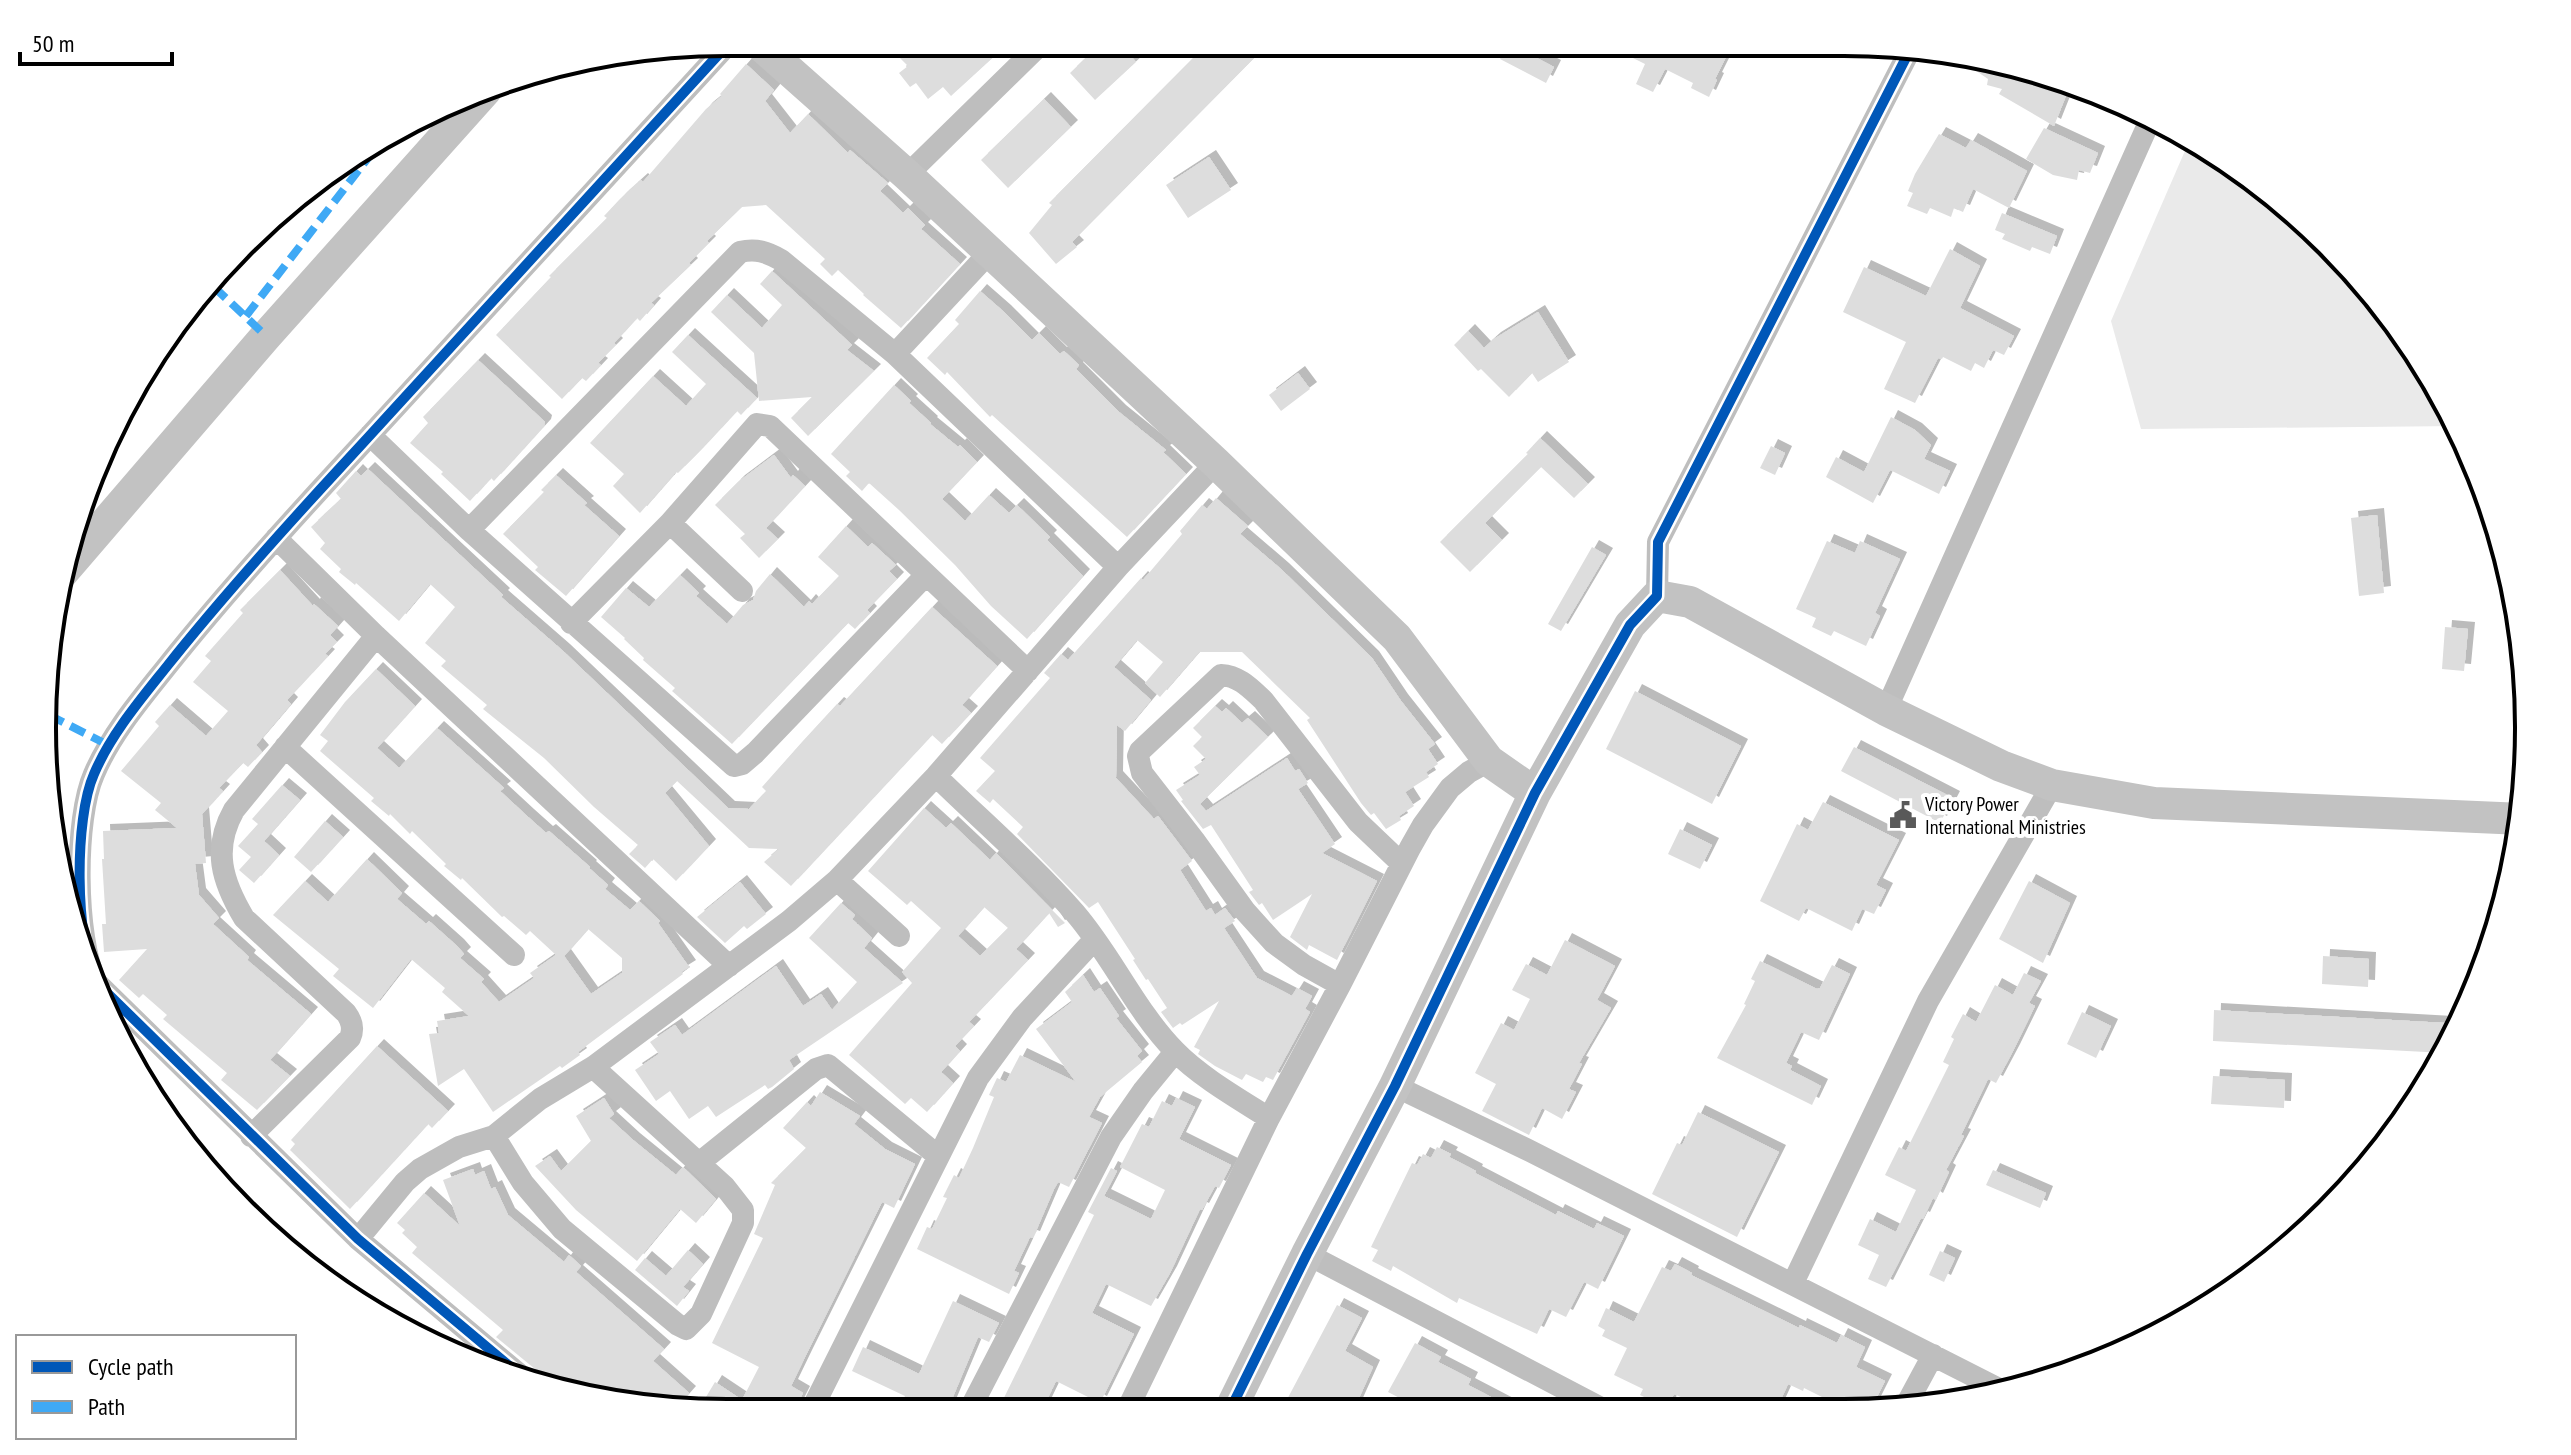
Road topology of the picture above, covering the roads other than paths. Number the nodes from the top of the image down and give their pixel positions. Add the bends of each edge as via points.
1 (717, 56) edge
2 (773, 56) edge
3 (1029, 56) edge
4 (1905, 59) edge
5 (471, 107) edge
6 (2146, 128) edge
7 (907, 175) junction
8 (990, 252) junction
9 (895, 354) junction
10 (370, 435) junction
11 (1216, 463) junction
12 (670, 523) junction
13 (469, 530) junction
14 (276, 538) junction
15 (79, 553) edge
16 (1118, 567) junction
17 (926, 575) junction
18 (742, 591) dead end
19 (1657, 596) junction
20 (571, 623) junction
21 (376, 636) junction
22 (1028, 671) junction
23 (1886, 710) junction
24 (285, 747) junction
25 (1489, 761) junction
26 (936, 776) junction
27 (2052, 785) junction
28 (1535, 793) junction
29 (2508, 818) edge
30 (1401, 863) junction
31 (837, 880) junction
32 (82, 912) edge
33 (899, 936) dead end
34 (1095, 939) junction
35 (514, 955) dead end
36 (729, 966) junction
37 (1340, 985) junction
38 (114, 1000) edge
39 (1175, 1052) junction
40 (593, 1067) junction
41 (1395, 1086) junction
42 (1269, 1118) junction
43 (251, 1136) junction
44 (494, 1136) junction
45 (938, 1156) junction
46 (699, 1163) junction
47 (358, 1239) junction
48 (1307, 1254) junction
49 (1793, 1283) junction
50 (1933, 1355) junction
51 (501, 1359) edge
52 (1987, 1383) edge
53 (1911, 1395) edge
54 (817, 1399) edge
55 (975, 1399) edge
56 (1132, 1399) edge
57 (1235, 1399) edge
58 (1584, 1399) edge

1 - 10 street
2 - 7 street
3 - 7 street
4 - 19 street via 1658,542
5 - 15 street
6 - 23 street
7 - 8 street
8 - 9 street
8 - 11 street
9 - 13 street via 781,260 763,251 740,252
9 - 16 street
10 - 13 street
10 - 14 street
11 - 16 street
11 - 25 street via 1397,638
12 - 17 street via 757,424 770,426
12 - 18 street
12 - 20 street
13 - 20 street
14 - 21 street
14 - 32 street via 108,745 88,787 80,836
16 - 22 street
17 - 20 street via 739,766 731,765
17 - 22 street
19 - 23 street via 1690,602
19 - 28 street via 1630,625
21 - 24 street
21 - 36 street
22 - 26 street
23 - 27 street
24 - 35 street
24 - 43 street via 234,810 224,829 222,866 244,918 346,1013 353,1032
25 - 28 street
25 - 30 street via 1450,788
26 - 31 street
26 - 34 street via 1050,886
27 - 29 street via 2154,803
27 - 49 street via 1928,1001
28 - 41 street
30 - 37 street
30 - 37 street via 1358,822 1263,700 1229,676 1221,675 1140,751 1142,773 1245,911 1274,943
31 - 33 street
31 - 36 street
34 - 39 street
34 - 45 street via 1000,1046
36 - 40 street
37 - 42 street
38 - 43 street
39 - 42 street
39 - 55 street via 1111,1137
40 - 44 street via 540,1099
40 - 46 street
41 - 48 street
41 - 49 street
42 - 56 street
43 - 47 street
44 - 46 street via 523,1183 562,1229 686,1329 701,1314 745,1215
44 - 47 street via 459,1147 420,1169
45 - 46 street via 828,1065 816,1069
45 - 54 street
47 - 51 street
48 - 57 street
48 - 58 street
49 - 50 street
50 - 52 street
50 - 53 street

